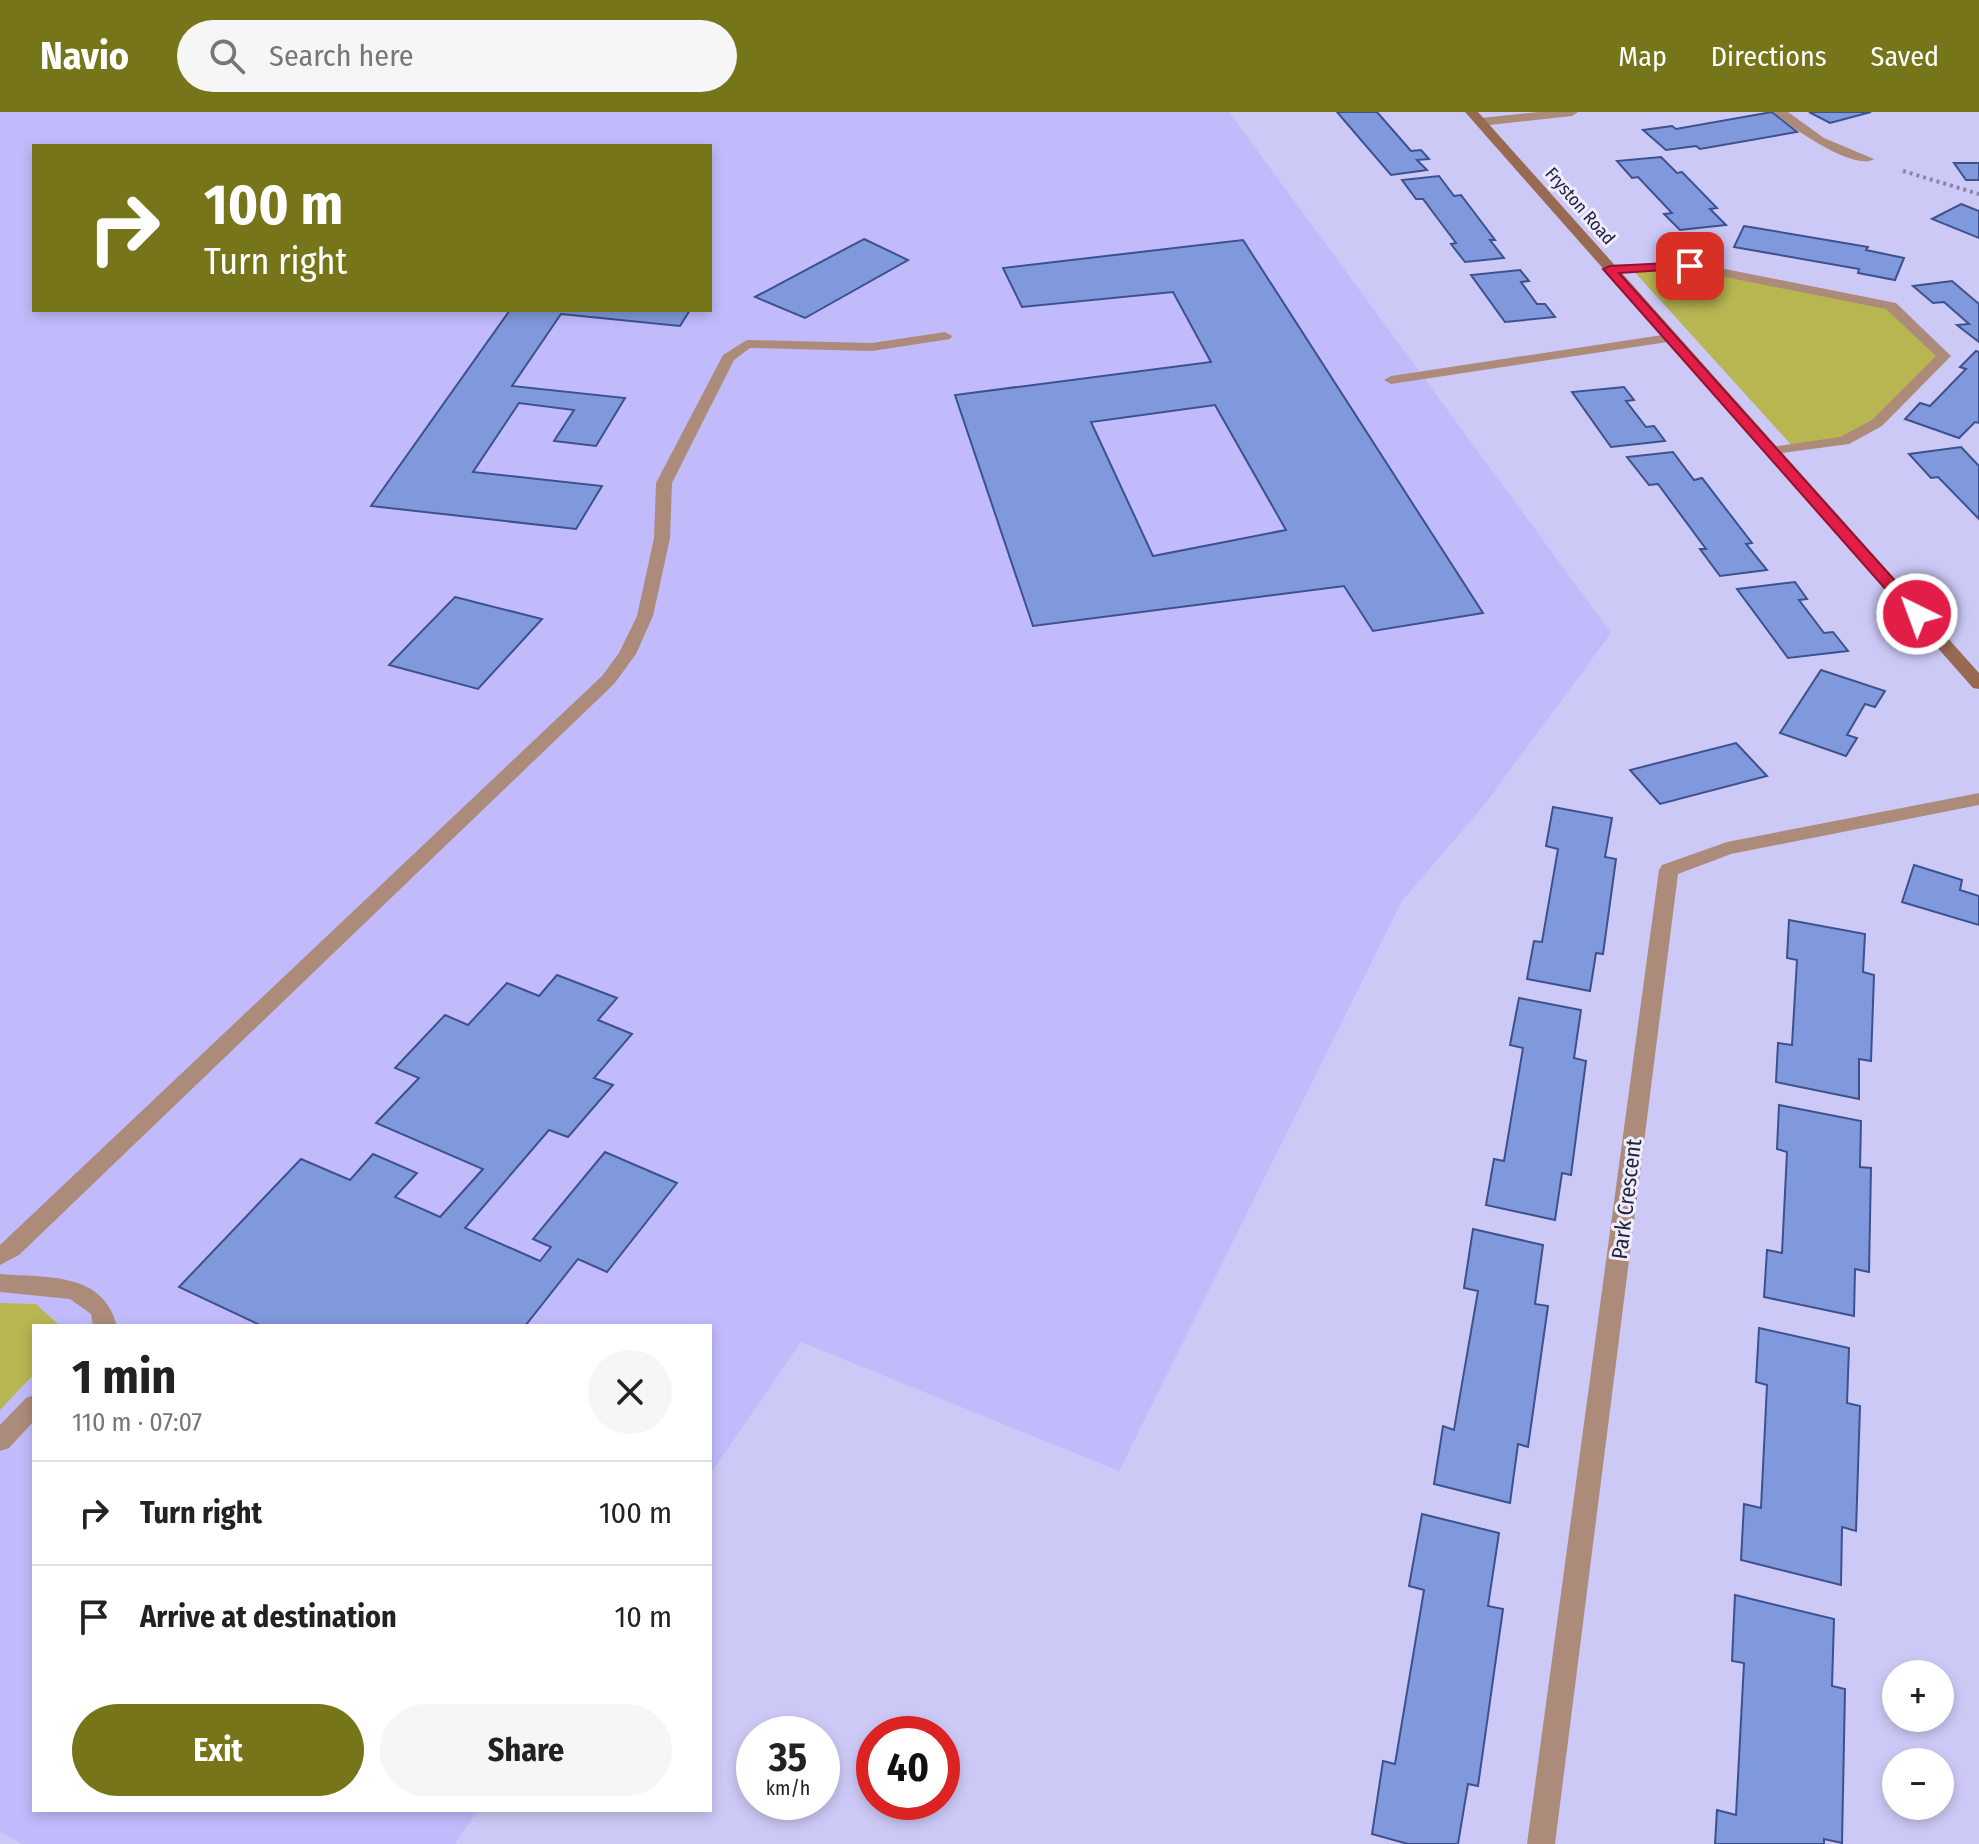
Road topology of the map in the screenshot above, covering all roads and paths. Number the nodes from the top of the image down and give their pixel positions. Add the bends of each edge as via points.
1 (1572, 112) edge
2 (1780, 112) edge
3 (1476, 117) edge
4 (1868, 159) joint
5 (1979, 194) edge
6 (1610, 269) junction
7 (945, 336) dead end
8 (1669, 338) junction
9 (1391, 380) dead end
10 (1771, 452) junction
11 (1979, 684) edge
12 (1979, 799) edge
13 (0, 1256) edge
14 (0, 1283) edge
15 (105, 1324) edge
16 (32, 1407) edge
17 (0, 1441) edge
18 (1541, 1844) edge

1 - 3 street
2 - 4 street via 1820,141
3 - 6 street, Fryston Road
4 - 5 path
6 - 8 street, Fryston Road
6 - 10 street via 1690,266 1891,306 1944,356 1877,423 1844,441
7 - 13 street via 849,348 747,344 728,358 664,483 662,538 645,616 608,680
8 - 9 street
8 - 10 street, Fryston Road
10 - 11 street, Fryston Road
12 - 18 street, Park Crescent via 1727,848 1669,870
14 - 15 street via 75,1290 101,1309
16 - 17 street

